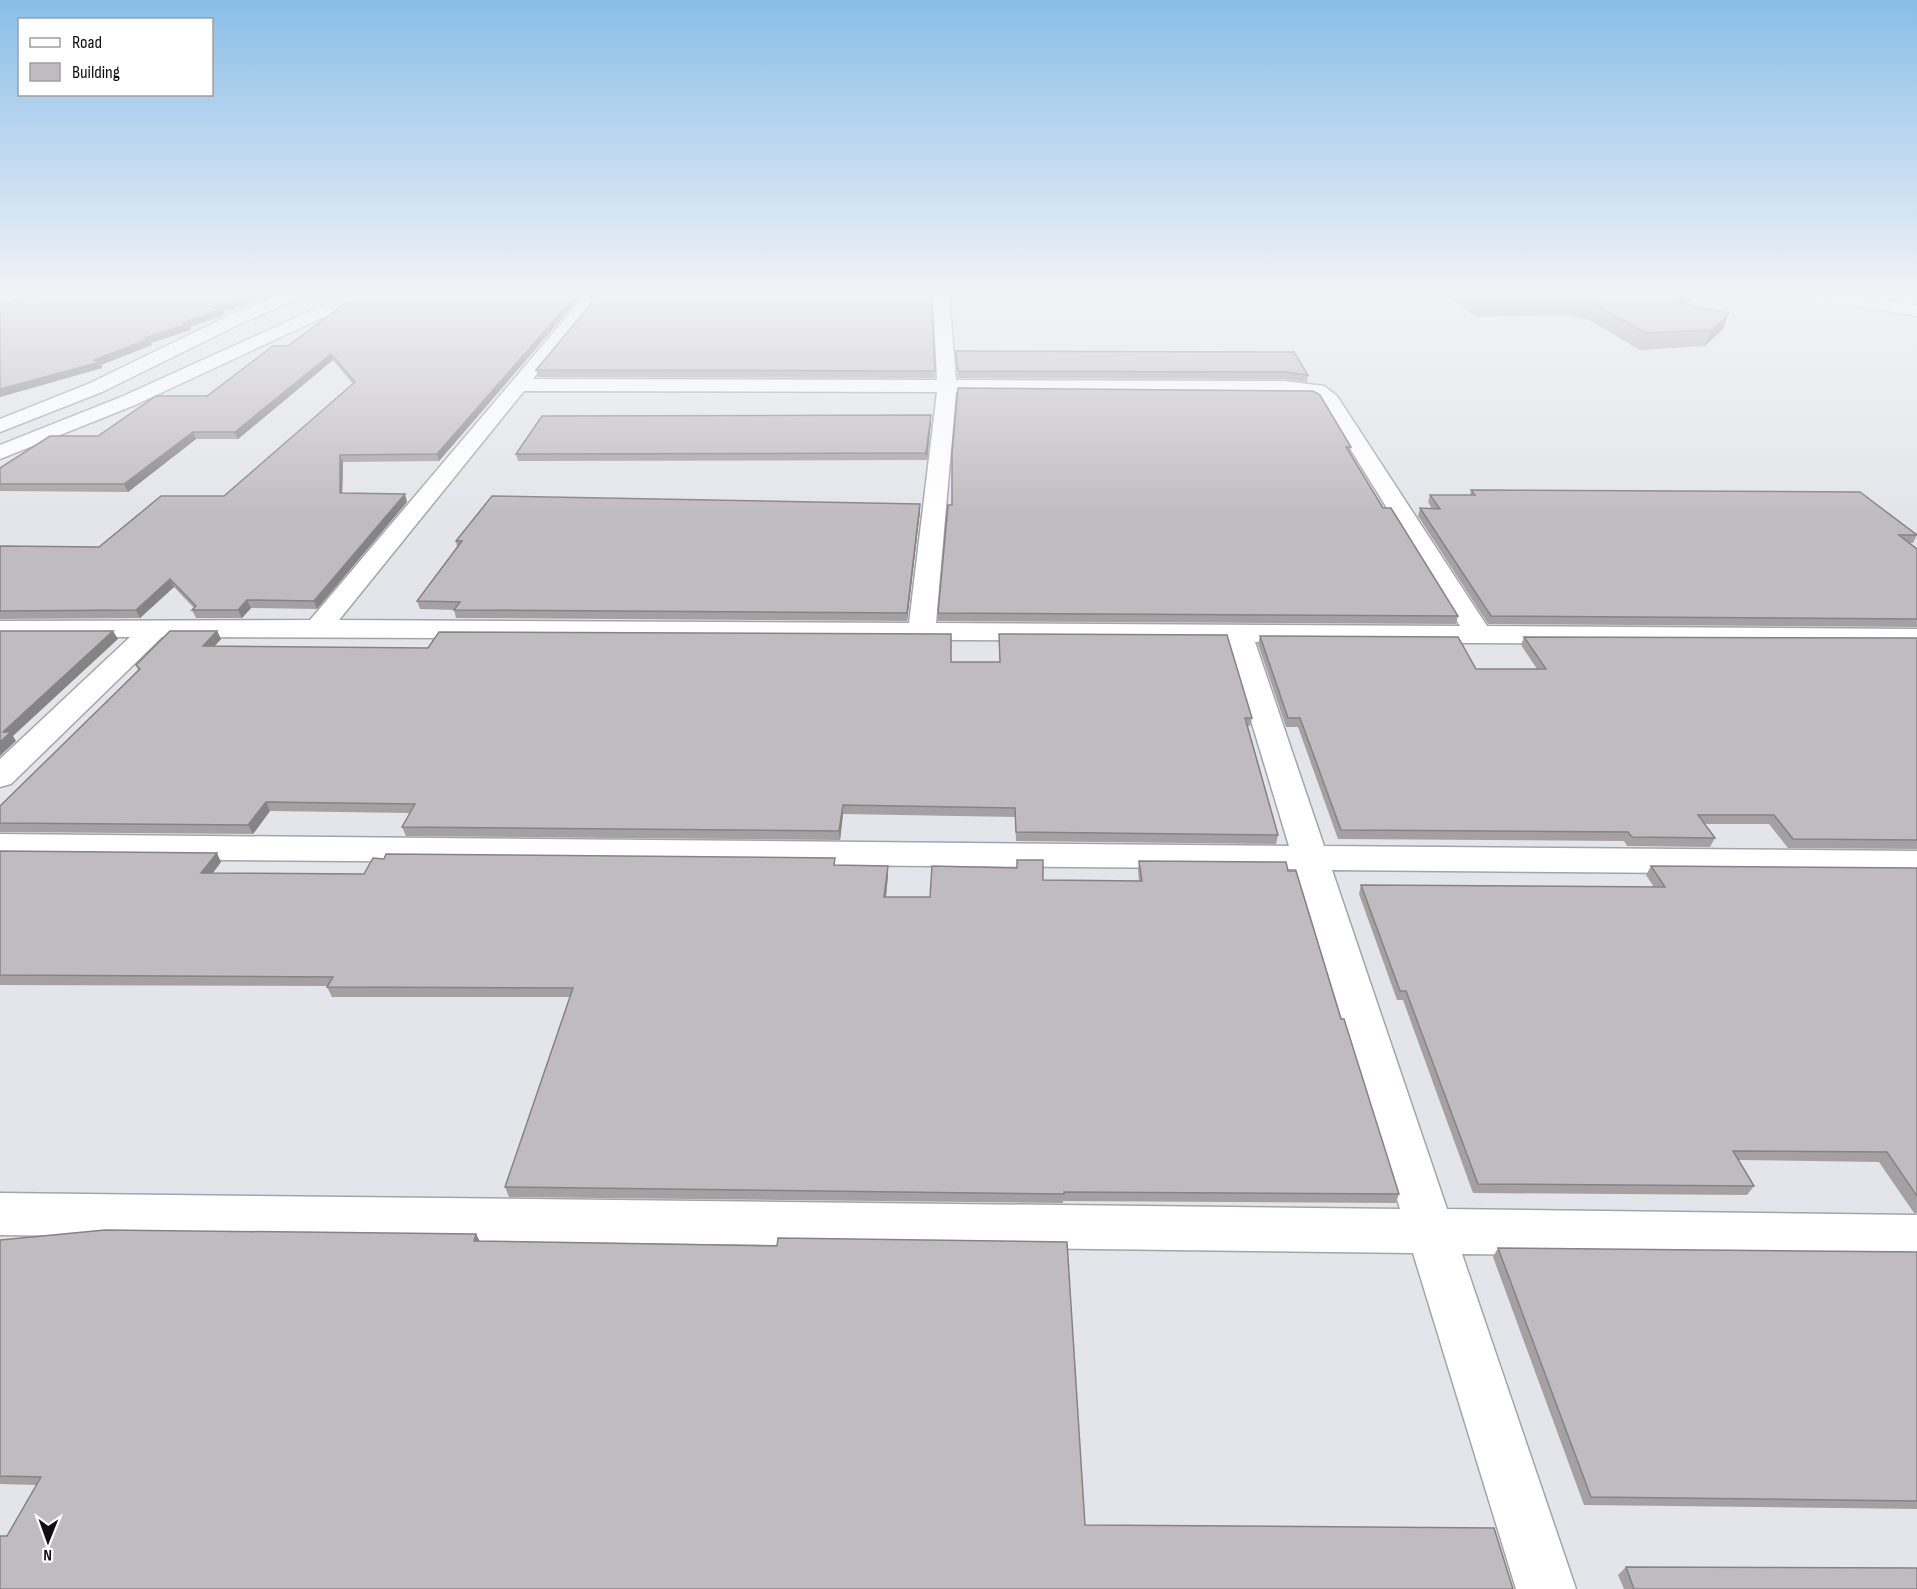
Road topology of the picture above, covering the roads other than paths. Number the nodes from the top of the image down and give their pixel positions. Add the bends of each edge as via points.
1 (136, 368) edge
2 (200, 368) edge
3 (533, 368) edge
4 (945, 368) edge
5 (946, 385) junction
6 (518, 386) junction
7 (0, 426) edge
8 (0, 453) edge
9 (318, 628) junction
10 (0, 629) edge
11 (153, 630) junction
12 (922, 632) junction
13 (1238, 633) junction
14 (1479, 635) junction
15 (1917, 637) edge
16 (0, 777) edge
17 (0, 846) edge
18 (1311, 858) junction
19 (1917, 863) edge
20 (0, 1214) edge
21 (1431, 1232) junction
22 (1917, 1238) edge
23 (1546, 1589) edge

1 - 7 main road
2 - 8 main road
3 - 6 main road
4 - 5 main road
5 - 6 main road
5 - 12 main road
5 - 14 main road via 1317,390 1326,396
6 - 9 main road
9 - 11 main road
9 - 12 main road
10 - 11 main road
11 - 16 main road
12 - 13 main road
13 - 14 main road
13 - 18 main road
14 - 15 main road
17 - 18 main road
18 - 19 main road
18 - 21 main road
20 - 21 main road
21 - 22 main road
21 - 23 main road

